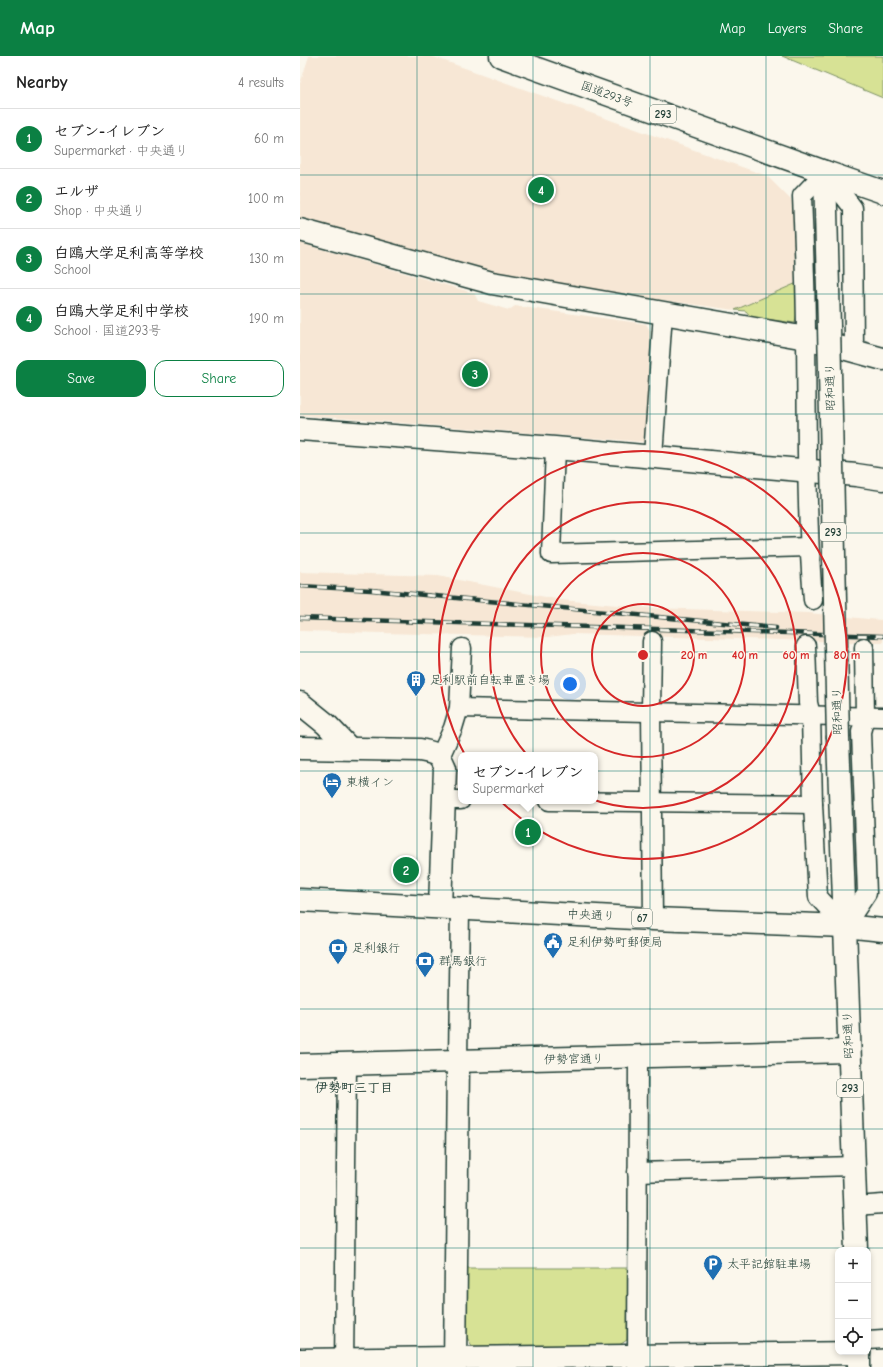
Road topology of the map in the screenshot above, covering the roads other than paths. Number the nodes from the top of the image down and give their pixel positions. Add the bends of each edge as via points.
1 (501, 56) edge
2 (825, 172) junction
3 (883, 192) edge
4 (300, 230) edge
5 (663, 313) junction
6 (806, 338) junction
7 (854, 351) junction
8 (883, 359) edge
9 (300, 429) edge
10 (555, 448) junction
11 (653, 456) junction
12 (807, 471) junction
13 (883, 479) edge
14 (809, 547) junction
15 (814, 600) dead end
16 (652, 641) dead end
17 (806, 646) dead end
18 (864, 647) dead end
19 (462, 648) dead end
20 (300, 703) edge
21 (459, 708) junction
22 (651, 712) junction
23 (811, 715) junction
24 (865, 717) junction
25 (883, 717) edge
26 (300, 748) edge
27 (349, 748) junction
28 (440, 757) junction
29 (453, 800) edge
30 (598, 801) edge
31 (651, 802) junction
32 (813, 804) junction
33 (300, 900) edge
34 (450, 908) junction
35 (653, 919) junction
36 (845, 926) junction
37 (883, 930) edge
38 (849, 1051) junction
39 (638, 1058) junction
40 (458, 1061) junction
41 (347, 1064) junction
42 (300, 1065) edge
43 (854, 1166) junction
44 (637, 1172) junction
45 (883, 1204) edge
46 (856, 1206) junction
47 (857, 1247) edge
48 (883, 1339) edge
49 (871, 1347) edge
50 (835, 1354) edge
51 (300, 1360) edge
52 (455, 1362) edge
53 (637, 1362) edge
54 (344, 1363) edge

1 - 2 main road, 国道293号 / 293
2 - 3 main road, 国道293号
2 - 6 street via 802,196
2 - 7 street via 853,208
2 - 36 main road, 昭和通り / 293, bridge via 838,738
4 - 5 main road via 492,283
5 - 6 main road
5 - 11 street
6 - 7 main road
6 - 12 street
7 - 8 main road
9 - 10 main road
10 - 11 main road
10 - 14 street via 551,554
11 - 12 main road
12 - 13 main road
12 - 14 street
14 - 15 street
16 - 22 street
17 - 23 street via 808,704
18 - 24 street
19 - 21 street
20 - 27 main road via 326,724
21 - 22 street
21 - 28 street
22 - 23 street
22 - 31 street
23 - 24 street
23 - 32 street
24 - 25 street
24 - 36 street via 862,732 867,892
26 - 27 main road
27 - 28 main road via 420,750
28 - 29 main road
29 - 34 main road
30 - 31 street
31 - 32 street
31 - 35 street
32 - 36 street via 818,897
33 - 34 main road, 中央通り / 67
34 - 35 main road, 中央通り / 67
34 - 40 street
35 - 36 main road, 中央通り / 67
36 - 37 main road, 中央通り / 67
36 - 38 main road, 昭和通り / 293
38 - 39 main road, 伊勢宮通り
38 - 43 main road, 昭和通り / 293
39 - 40 main road, 伊勢宮通り
39 - 44 street
40 - 41 main road, 伊勢宮通り
40 - 52 main road
41 - 42 main road, 伊勢宮通り
41 - 54 street
43 - 44 street
43 - 46 main road, 昭和通り / 293
44 - 53 street
45 - 46 street
46 - 47 main road, 昭和通り / 293
48 - 49 street
50 - 53 main road
51 - 54 main road
52 - 53 main road
52 - 54 main road

